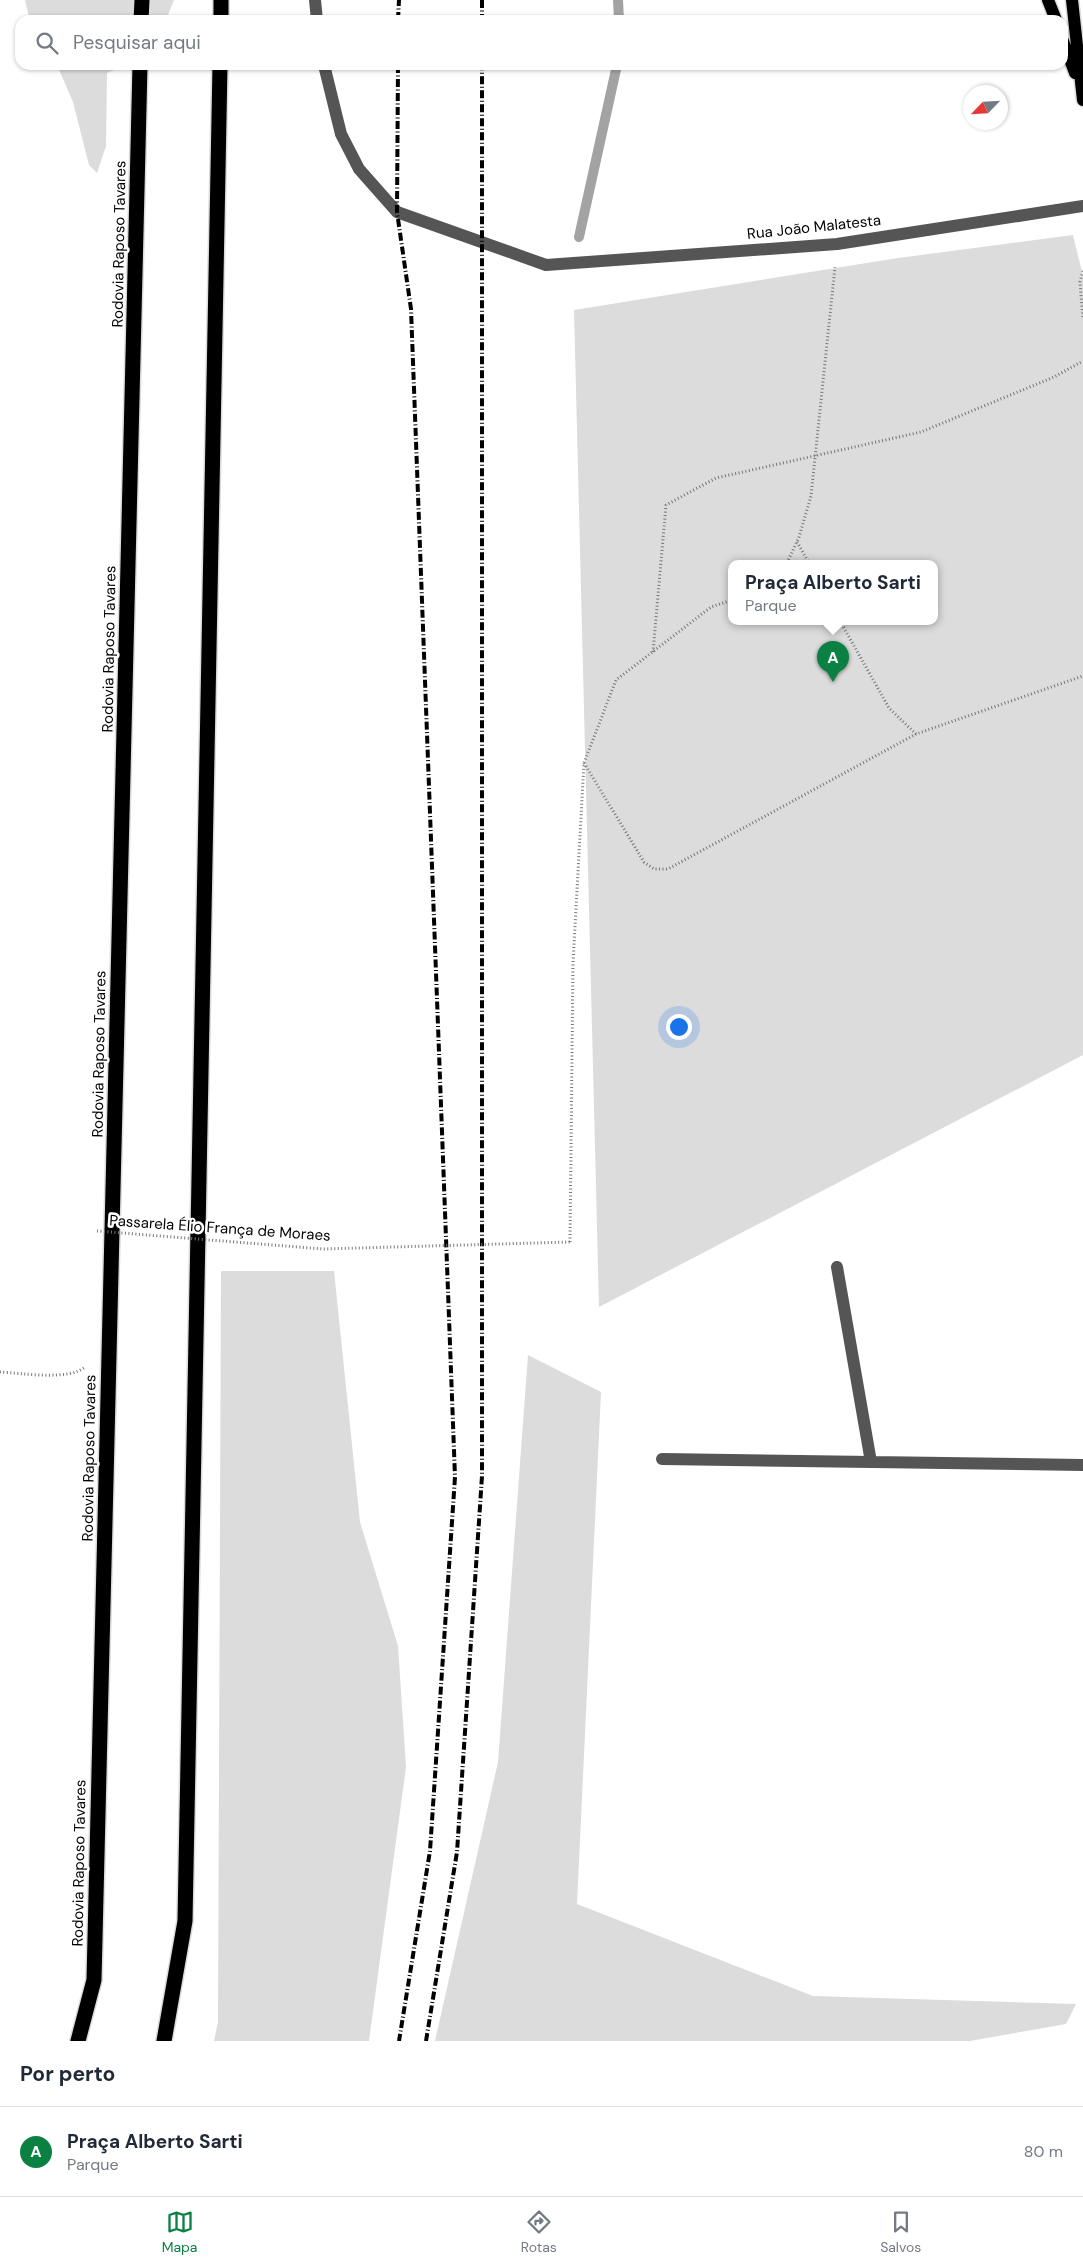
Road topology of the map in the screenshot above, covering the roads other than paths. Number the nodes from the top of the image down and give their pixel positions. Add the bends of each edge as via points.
1 (142, 0) edge
2 (221, 0) edge
3 (315, 0) edge
4 (1048, 0) edge
5 (1072, 0) edge
6 (142, 15) edge
7 (221, 15) edge
8 (316, 15) edge
9 (1054, 15) edge
10 (1068, 55) edge
11 (140, 70) edge
12 (220, 70) edge
13 (325, 70) edge
14 (1082, 96) edge
15 (1083, 206) edge
16 (837, 1267) dead end
17 (662, 1459) dead end
18 (871, 1462) junction
19 (1083, 1464) edge
20 (78, 2041) edge
21 (164, 2041) edge

1 - 6 highway
2 - 7 highway
3 - 8 street
4 - 9 main road
5 - 14 main road
10 - 14 main road
11 - 20 highway, Rodovia Raposo Tavares via 94,1980
12 - 21 highway via 185,1921
13 - 15 street, Rua João Malatesta via 341,134 359,169 397,212 546,265 837,244
16 - 18 street
17 - 18 street
18 - 19 street

